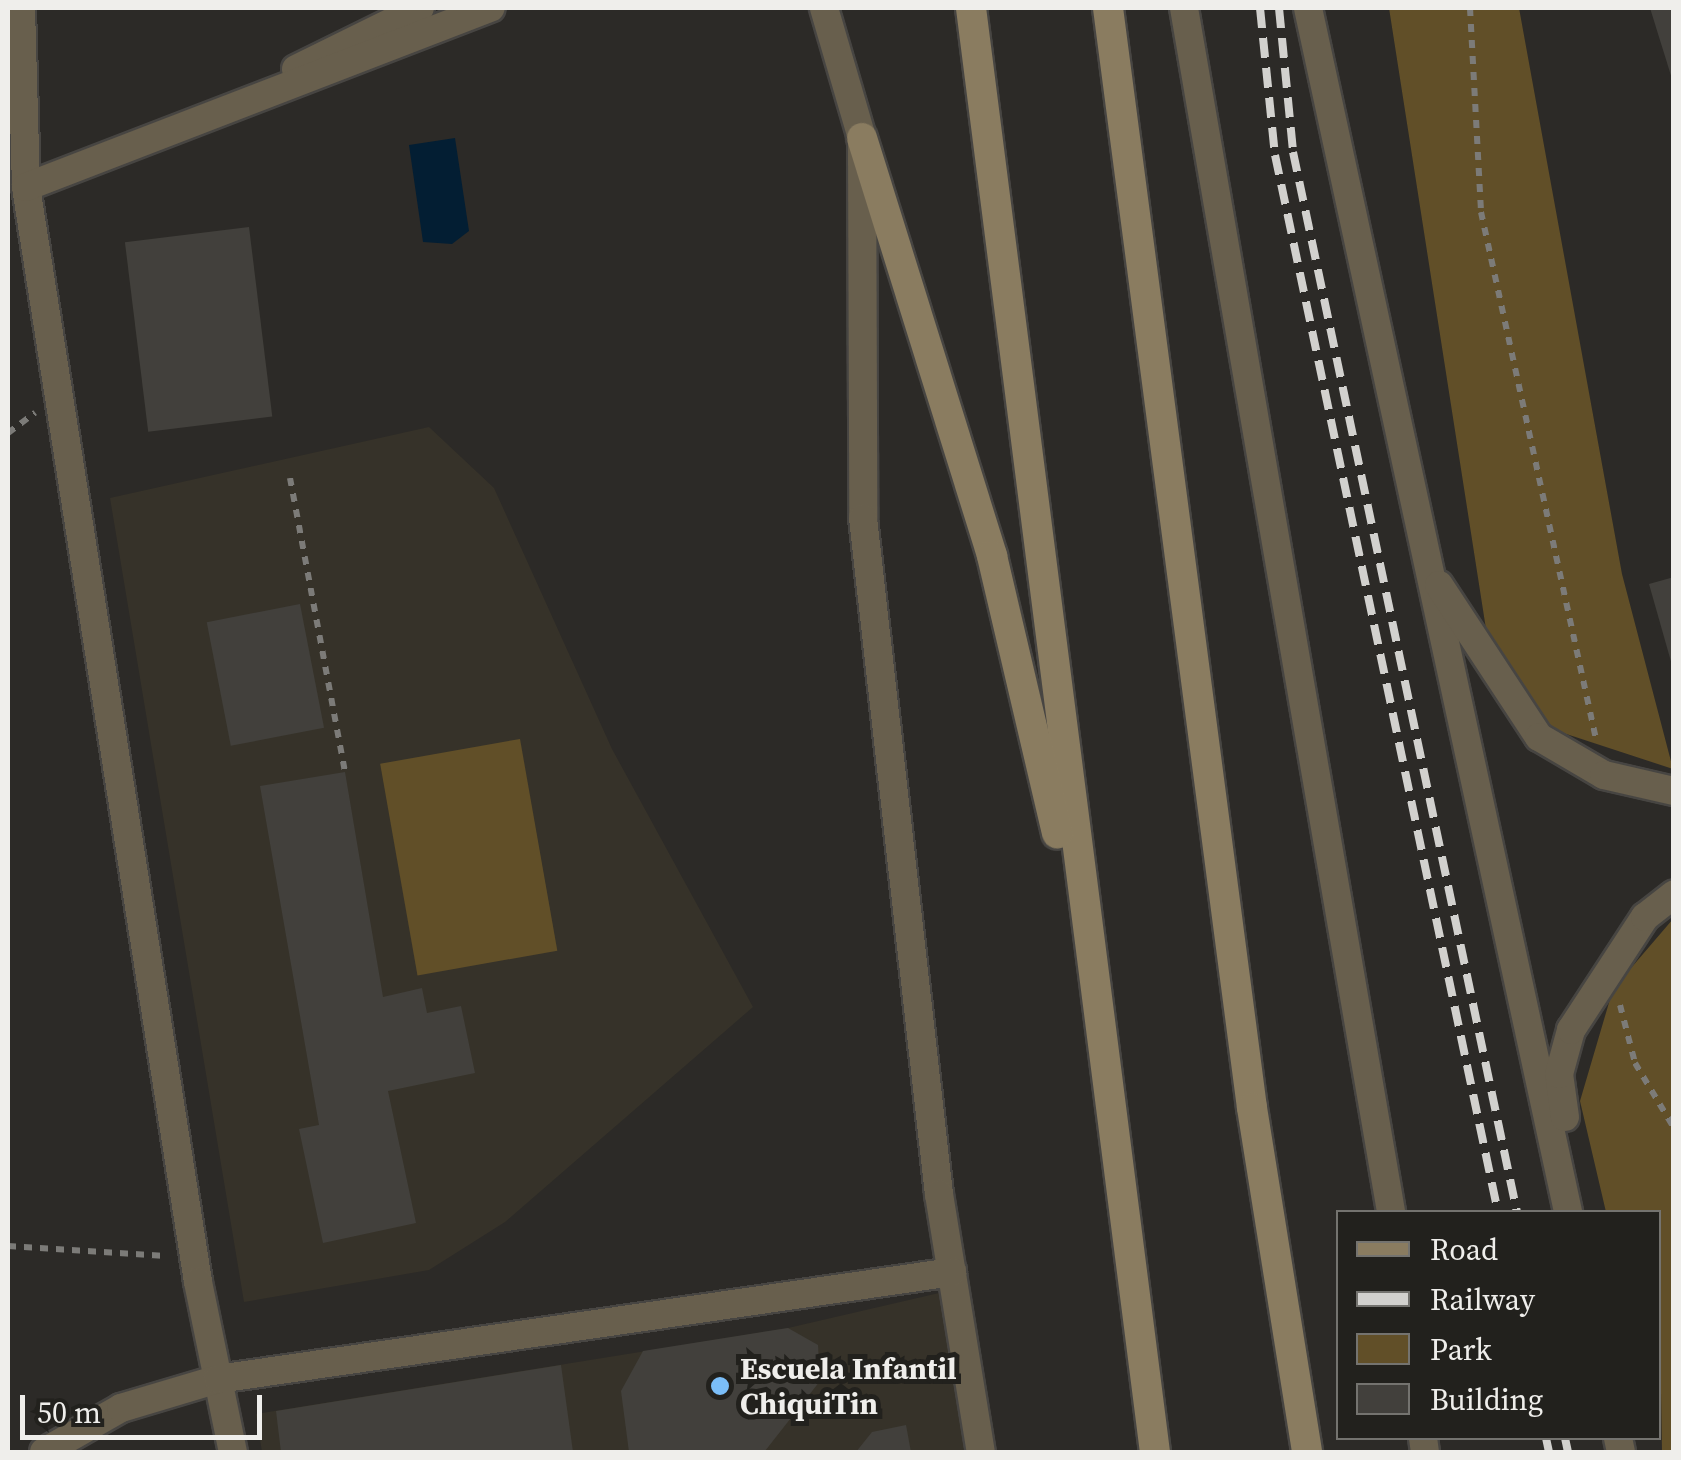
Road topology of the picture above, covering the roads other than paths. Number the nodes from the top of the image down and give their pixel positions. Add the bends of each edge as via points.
1 (21, 8) edge
2 (420, 8) edge
3 (491, 8) edge
4 (824, 8) edge
5 (971, 8) edge
6 (1108, 8) edge
7 (1184, 8) edge
8 (1308, 8) edge
9 (249, 101) junction
10 (862, 138) junction
11 (26, 187) junction
12 (1427, 564) junction
13 (1674, 791) edge
14 (1674, 894) edge
15 (1094, 991) junction
16 (1391, 1210) edge
17 (1568, 1210) edge
18 (1581, 1210) edge
19 (952, 1272) junction
20 (218, 1379) junction
21 (44, 1452) edge
22 (233, 1452) edge
23 (980, 1452) edge
24 (1155, 1452) edge
25 (1307, 1452) edge

1 - 11 street
2 - 9 street via 320,53
3 - 9 street
4 - 10 street
5 - 15 main road
6 - 25 main road via 1252,1108
7 - 16 street
8 - 12 street
9 - 11 street
10 - 15 main road via 992,556
10 - 19 street via 862,518
11 - 20 street
12 - 13 street via 1539,736 1604,775
12 - 17 street
14 - 18 street via 1645,917 1593,990 1558,1074
15 - 24 main road
19 - 20 street
19 - 23 street
20 - 21 street via 121,1408
20 - 22 street

